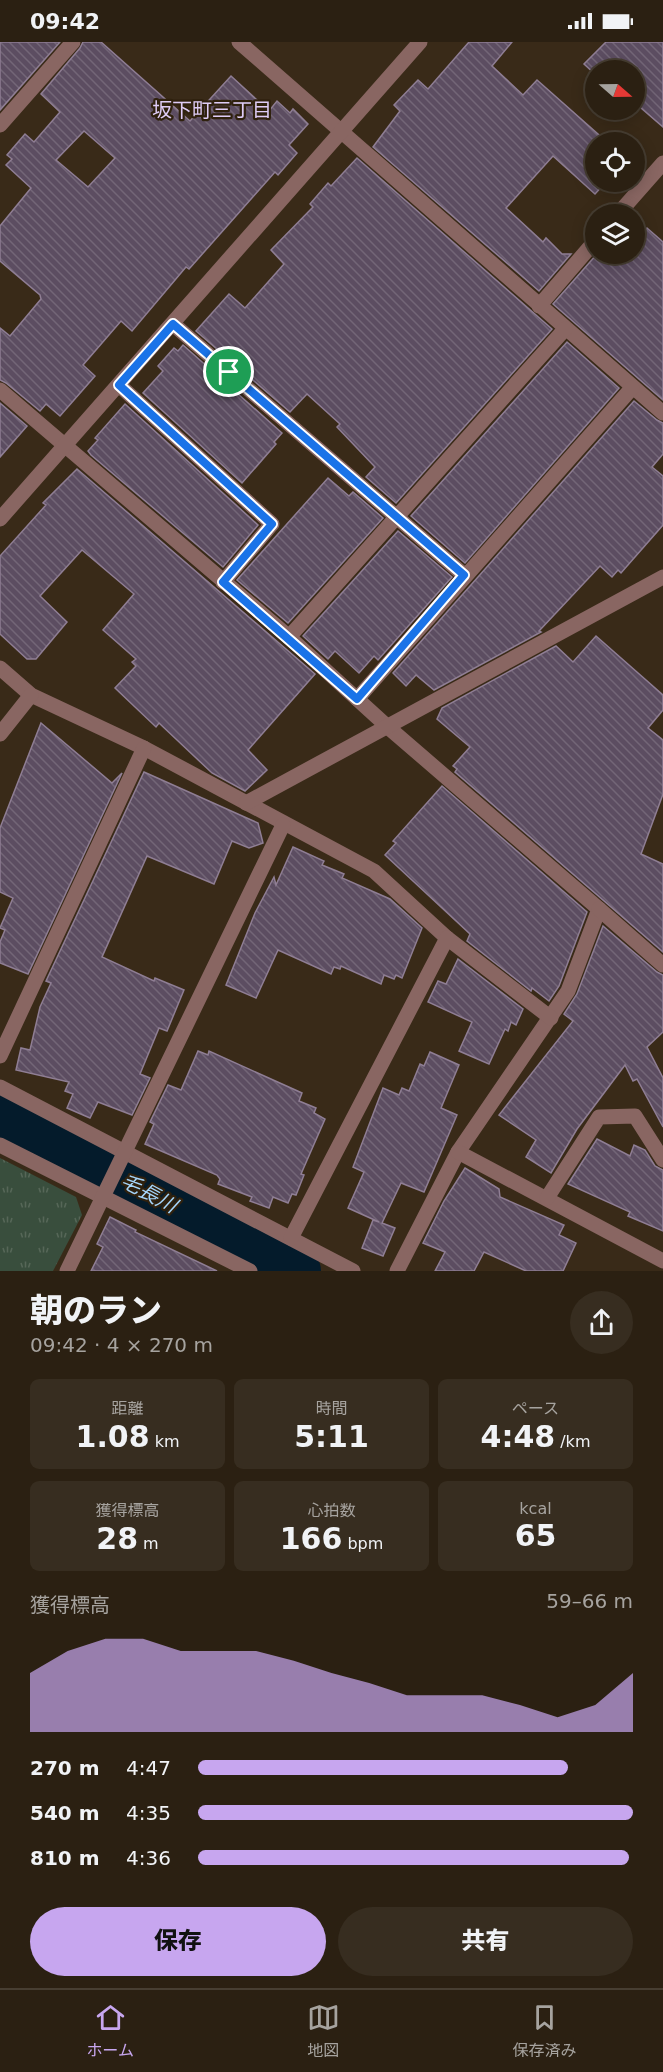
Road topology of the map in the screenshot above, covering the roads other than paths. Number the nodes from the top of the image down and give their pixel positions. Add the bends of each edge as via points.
1 (73, 42) edge
2 (239, 42) edge
3 (420, 42) edge
4 (0, 125) edge
5 (342, 132) junction
6 (663, 163) edge
7 (627, 204) edge
8 (585, 253) edge
9 (539, 306) junction
10 (173, 324) junction
11 (565, 329) junction
12 (119, 385) junction
13 (632, 388) junction
14 (0, 390) edge
15 (663, 413) edge
16 (63, 445) junction
17 (396, 514) junction
18 (0, 519) edge
19 (464, 575) junction
20 (663, 577) edge
21 (223, 582) junction
22 (289, 637) junction
23 (0, 668) edge
24 (31, 694) junction
25 (357, 699) junction
26 (389, 728) junction
27 (0, 734) edge
28 (144, 748) junction
29 (246, 803) junction
30 (283, 825) junction
31 (599, 909) junction
32 (447, 938) junction
33 (663, 965) edge
34 (551, 1018) junction
35 (0, 1056) edge
36 (0, 1087) edge
37 (0, 1145) edge
38 (127, 1151) junction
39 (458, 1152) junction
40 (663, 1160) edge
41 (104, 1198) junction
42 (548, 1198) junction
43 (291, 1238) junction
44 (663, 1261) edge
45 (67, 1271) edge
46 (250, 1271) edge
47 (353, 1271) edge
48 (397, 1271) edge

1 - 4 street
2 - 5 street
3 - 5 street
5 - 9 street
5 - 10 street
6 - 7 street
8 - 9 street
9 - 11 street
10 - 12 street
10 - 17 street
11 - 13 street
11 - 17 street
12 - 16 street
12 - 21 street via 272,524
13 - 15 street
13 - 19 street
14 - 16 street
16 - 18 street
16 - 21 street
17 - 19 street
17 - 22 street
19 - 25 street
20 - 26 street
21 - 22 street
22 - 25 street
23 - 24 street
24 - 27 street
24 - 28 street
25 - 26 street
26 - 29 street
26 - 31 street
28 - 29 street
28 - 35 street
29 - 30 street
30 - 32 street via 374,871
30 - 38 street
31 - 33 street
31 - 34 street via 580,963
32 - 34 street
32 - 43 street
34 - 39 street via 505,1079
36 - 38 street
37 - 41 street
38 - 41 street
38 - 43 street
39 - 42 street
39 - 48 street
40 - 42 street via 635,1116 599,1117
41 - 45 street
41 - 46 street
42 - 44 street
43 - 47 street

